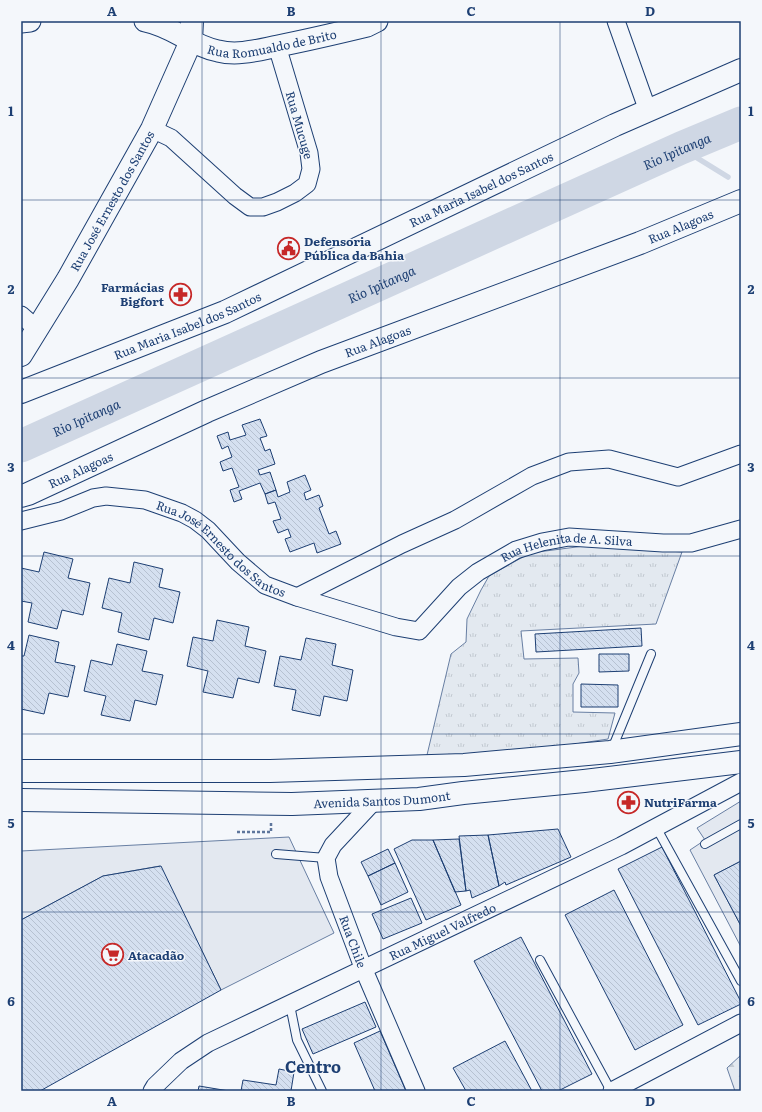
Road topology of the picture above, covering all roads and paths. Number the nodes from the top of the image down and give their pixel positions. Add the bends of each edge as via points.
1 (30, 21) edge
2 (145, 21) edge
3 (377, 21) edge
4 (616, 21) edge
5 (21, 22) edge
6 (191, 31) edge
7 (277, 46) junction
8 (741, 70) edge
9 (648, 111) junction
10 (152, 129) junction
11 (741, 200) edge
12 (21, 315) edge
13 (37, 329) junction
14 (21, 355) edge
15 (21, 392) edge
16 (741, 454) edge
17 (21, 496) edge
18 (21, 521) edge
19 (741, 529) edge
20 (297, 597) junction
21 (419, 631) joint
22 (651, 654) dead end
23 (741, 734) edge
24 (610, 752) junction
25 (741, 762) edge
26 (21, 771) edge
27 (741, 782) edge
28 (21, 800) edge
29 (374, 801) junction
30 (741, 824) edge
31 (656, 827) junction
32 (236, 832) dead end
33 (271, 832) dead end
34 (705, 844) dead end
35 (276, 854) dead end
36 (326, 858) junction
37 (540, 960) dead end
38 (364, 970) junction
39 (741, 981) edge
40 (290, 1004) junction
41 (741, 1023) edge
42 (152, 1091) edge
43 (322, 1091) edge
44 (416, 1091) edge
45 (612, 1091) edge

1 - 5 street
2 - 6 street, Rua Romualdo de Brito via 174,31
3 - 7 street, Rua Romualdo de Brito via 367,26
4 - 9 street
6 - 7 street, Rua Romualdo de Brito via 204,48 219,52 252,52
6 - 10 main road, Rua José Ernesto dos Santos
7 - 10 street, Rua Mucuge via 309,153 311,169 307,184 295,193 263,207 250,206 235,196 171,138
8 - 9 main road, Rua Maria Isabel dos Santos
9 - 15 main road, Rua Maria Isabel dos Santos via 225,312
10 - 13 main road, Rua José Ernesto dos Santos
11 - 17 main road, Rua Alagoas via 640,243 321,362
12 - 13 street
13 - 14 main road, Rua José Ernesto dos Santos
16 - 20 street via 678,477 609,459 569,462 532,476 455,520
18 - 20 street, Rua José Ernesto dos Santos via 93,498 120,497 145,500 195,520 265,585
19 - 21 street, Rua Helenita de A. Silva via 691,543 569,538 542,542 516,550 478,572 459,587
20 - 21 street, Rua José Ernesto dos Santos via 396,627
22 - 24 lane
23 - 24 main road
24 - 26 main road via 464,766 270,771
25 - 29 main road, Avenida Santos Dumont via 419,799
27 - 31 street, Rua Miguel Valfredo
28 - 29 main road, Avenida Santos Dumont via 292,804
29 - 36 street via 333,845
30 - 34 lane
31 - 38 street, Rua Miguel Valfredo
31 - 39 lane
32 - 33 path
35 - 36 lane
36 - 38 street, Rua Chile via 328,877
37 - 45 lane
38 - 40 street, Rua Miguel Valfredo
38 - 44 street, Rua Chile
40 - 42 street, Rua Miguel Valfredo via 208,1043 181,1060
40 - 43 lane via 297,1040
41 - 45 street

